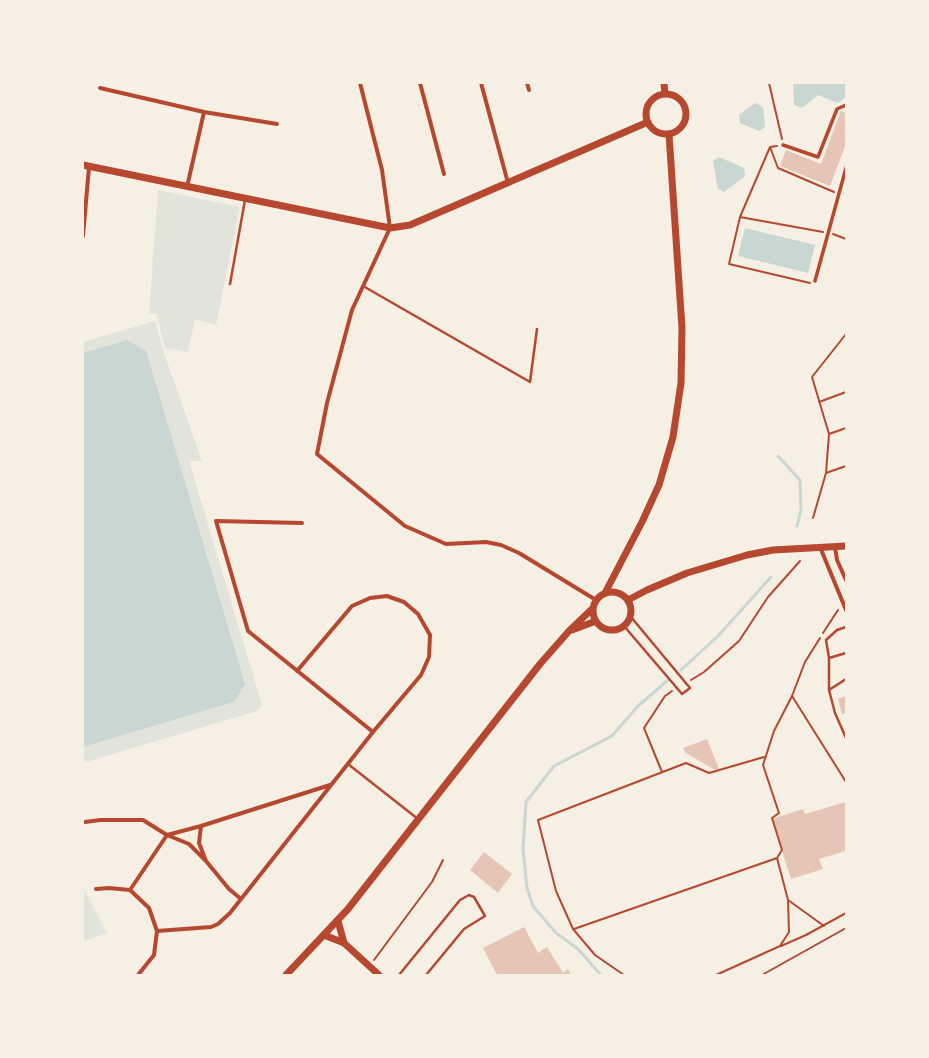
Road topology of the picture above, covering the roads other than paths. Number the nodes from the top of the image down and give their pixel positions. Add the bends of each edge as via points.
1 (360, 83) edge
2 (420, 83) edge
3 (481, 83) edge
4 (527, 83) edge
5 (664, 83) edge
6 (100, 88) dead end
7 (529, 90) dead end
8 (665, 94) junction
9 (846, 105) edge
10 (204, 112) junction
11 (648, 122) junction
12 (277, 124) dead end
13 (669, 134) junction
14 (783, 145) road end
15 (86, 166) edge
16 (846, 168) edge
17 (444, 174) dead end
18 (508, 183) junction
19 (187, 188) junction
20 (245, 200) junction
21 (390, 228) junction
22 (83, 236) edge
23 (815, 281) road end
24 (230, 284) dead end
25 (364, 286) junction
26 (537, 329) dead end
27 (302, 523) dead end
28 (819, 546) junction
29 (846, 546) edge
30 (835, 547) junction
31 (613, 576) junction
32 (846, 580) edge
33 (617, 592) junction
34 (605, 593) junction
35 (596, 600) junction
36 (628, 600) junction
37 (593, 608) junction
38 (846, 610) edge
39 (631, 617) junction
40 (596, 621) junction
41 (624, 626) junction
42 (846, 627) edge
43 (569, 631) junction
44 (846, 653) edge
45 (829, 658) junction
46 (298, 671) junction
47 (846, 679) edge
48 (828, 690) junction
49 (373, 732) junction
50 (846, 738) edge
51 (348, 763) junction
52 (330, 785) junction
53 (418, 819) junction
54 (85, 822) dead end
55 (201, 826) junction
56 (167, 835) junction
57 (206, 861) junction
58 (96, 889) dead end
59 (130, 890) junction
60 (241, 899) junction
61 (338, 921) junction
62 (157, 931) junction
63 (324, 935) junction
64 (344, 943) junction
65 (138, 975) edge
66 (286, 975) edge
67 (379, 975) edge
68 (398, 975) edge
69 (426, 975) edge

1 - 21 street via 382,170
2 - 17 street
3 - 18 street
4 - 7 street
5 - 8 street
6 - 10 street
8 - 11 street via 658,96 649,104
8 - 13 street via 681,101 686,112 684,124
9 - 14 street via 837,109 818,157
10 - 12 street
10 - 19 street
11 - 13 street via 656,132
11 - 18 street
13 - 31 street via 682,328 681,383 673,437 659,485
15 - 19 street
15 - 22 street
16 - 23 street
18 - 21 street via 410,225
19 - 20 street
20 - 21 street
20 - 24 lane
21 - 25 street
25 - 26 lane via 530,382
25 - 35 street via 352,310 339,354 318,454 404,526 446,544 486,542 501,545 519,553
27 - 46 street via 216,522 248,631
28 - 30 street
28 - 36 street via 773,550 724,562 674,578
28 - 38 street
29 - 30 street
30 - 32 street via 837,560
31 - 33 street
31 - 34 street
33 - 34 street
33 - 36 street
34 - 35 street
35 - 37 street
36 - 39 street via 632,611
37 - 40 street
37 - 43 street
39 - 41 street
39 - 41 lane via 690,688 682,694
40 - 41 street via 609,630
40 - 43 street
42 - 45 lane via 837,630 826,640
43 - 53 street
44 - 45 lane
45 - 48 lane
46 - 49 street
46 - 49 street via 352,606 370,598 387,596 404,602 418,614 430,635 429,657 421,675
47 - 48 lane
48 - 50 lane
49 - 51 street
51 - 52 street
51 - 53 lane
52 - 55 street
52 - 60 street
53 - 61 street
54 - 56 street via 143,820
55 - 56 street
55 - 57 street via 199,843
56 - 57 street via 189,844
56 - 59 street
57 - 60 street via 228,889
58 - 59 street
59 - 62 street via 149,908
60 - 62 street via 230,913 212,927
61 - 63 street
61 - 64 street
62 - 65 street via 154,955
63 - 64 street
63 - 66 street
64 - 67 street
68 - 69 lane via 460,900 469,895 474,897 485,916 464,929

